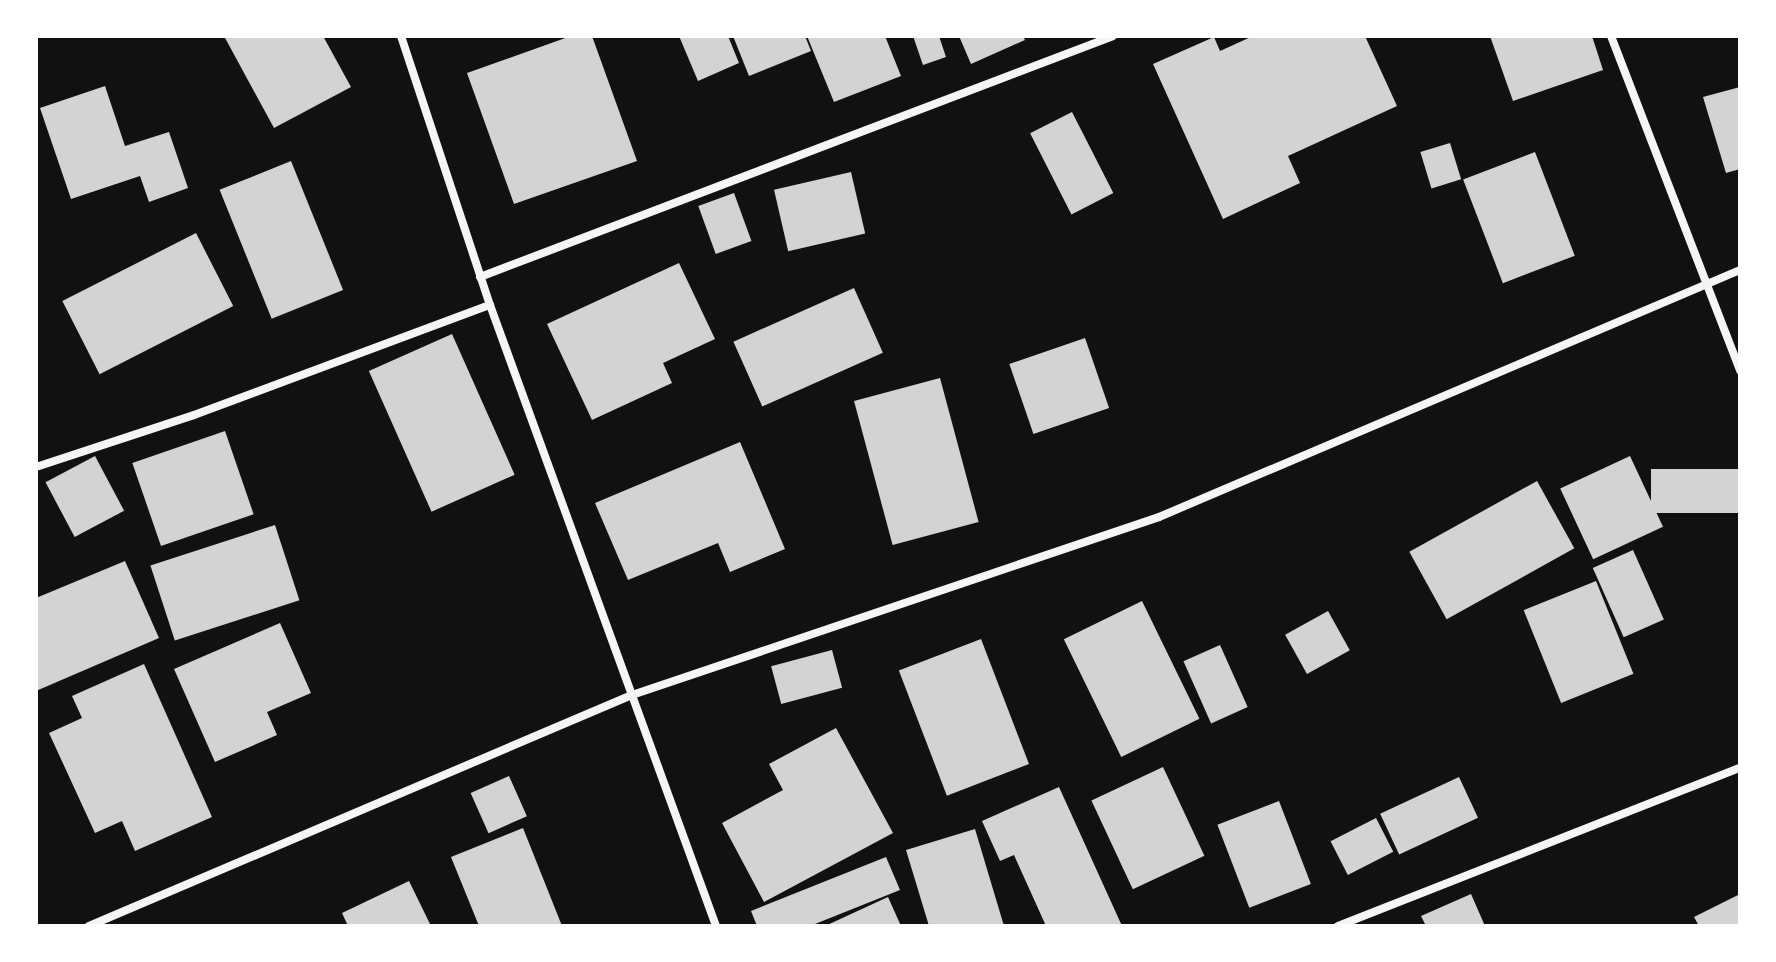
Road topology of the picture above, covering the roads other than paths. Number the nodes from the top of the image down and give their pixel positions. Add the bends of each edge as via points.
1 (401, 36) edge
2 (1113, 36) edge
3 (1611, 36) edge
4 (1740, 270) edge
5 (480, 277) junction
6 (1707, 283) junction
7 (490, 305) junction
8 (1740, 371) edge
9 (36, 467) edge
10 (632, 695) junction
11 (1740, 768) edge
12 (89, 926) edge
13 (716, 926) edge
14 (1338, 926) edge

1 - 5 street
2 - 5 street
3 - 6 street
4 - 6 street
5 - 7 street
6 - 8 street
6 - 10 street via 1159,517
7 - 9 street via 194,415
7 - 10 street
10 - 12 street
10 - 13 street
11 - 14 street

